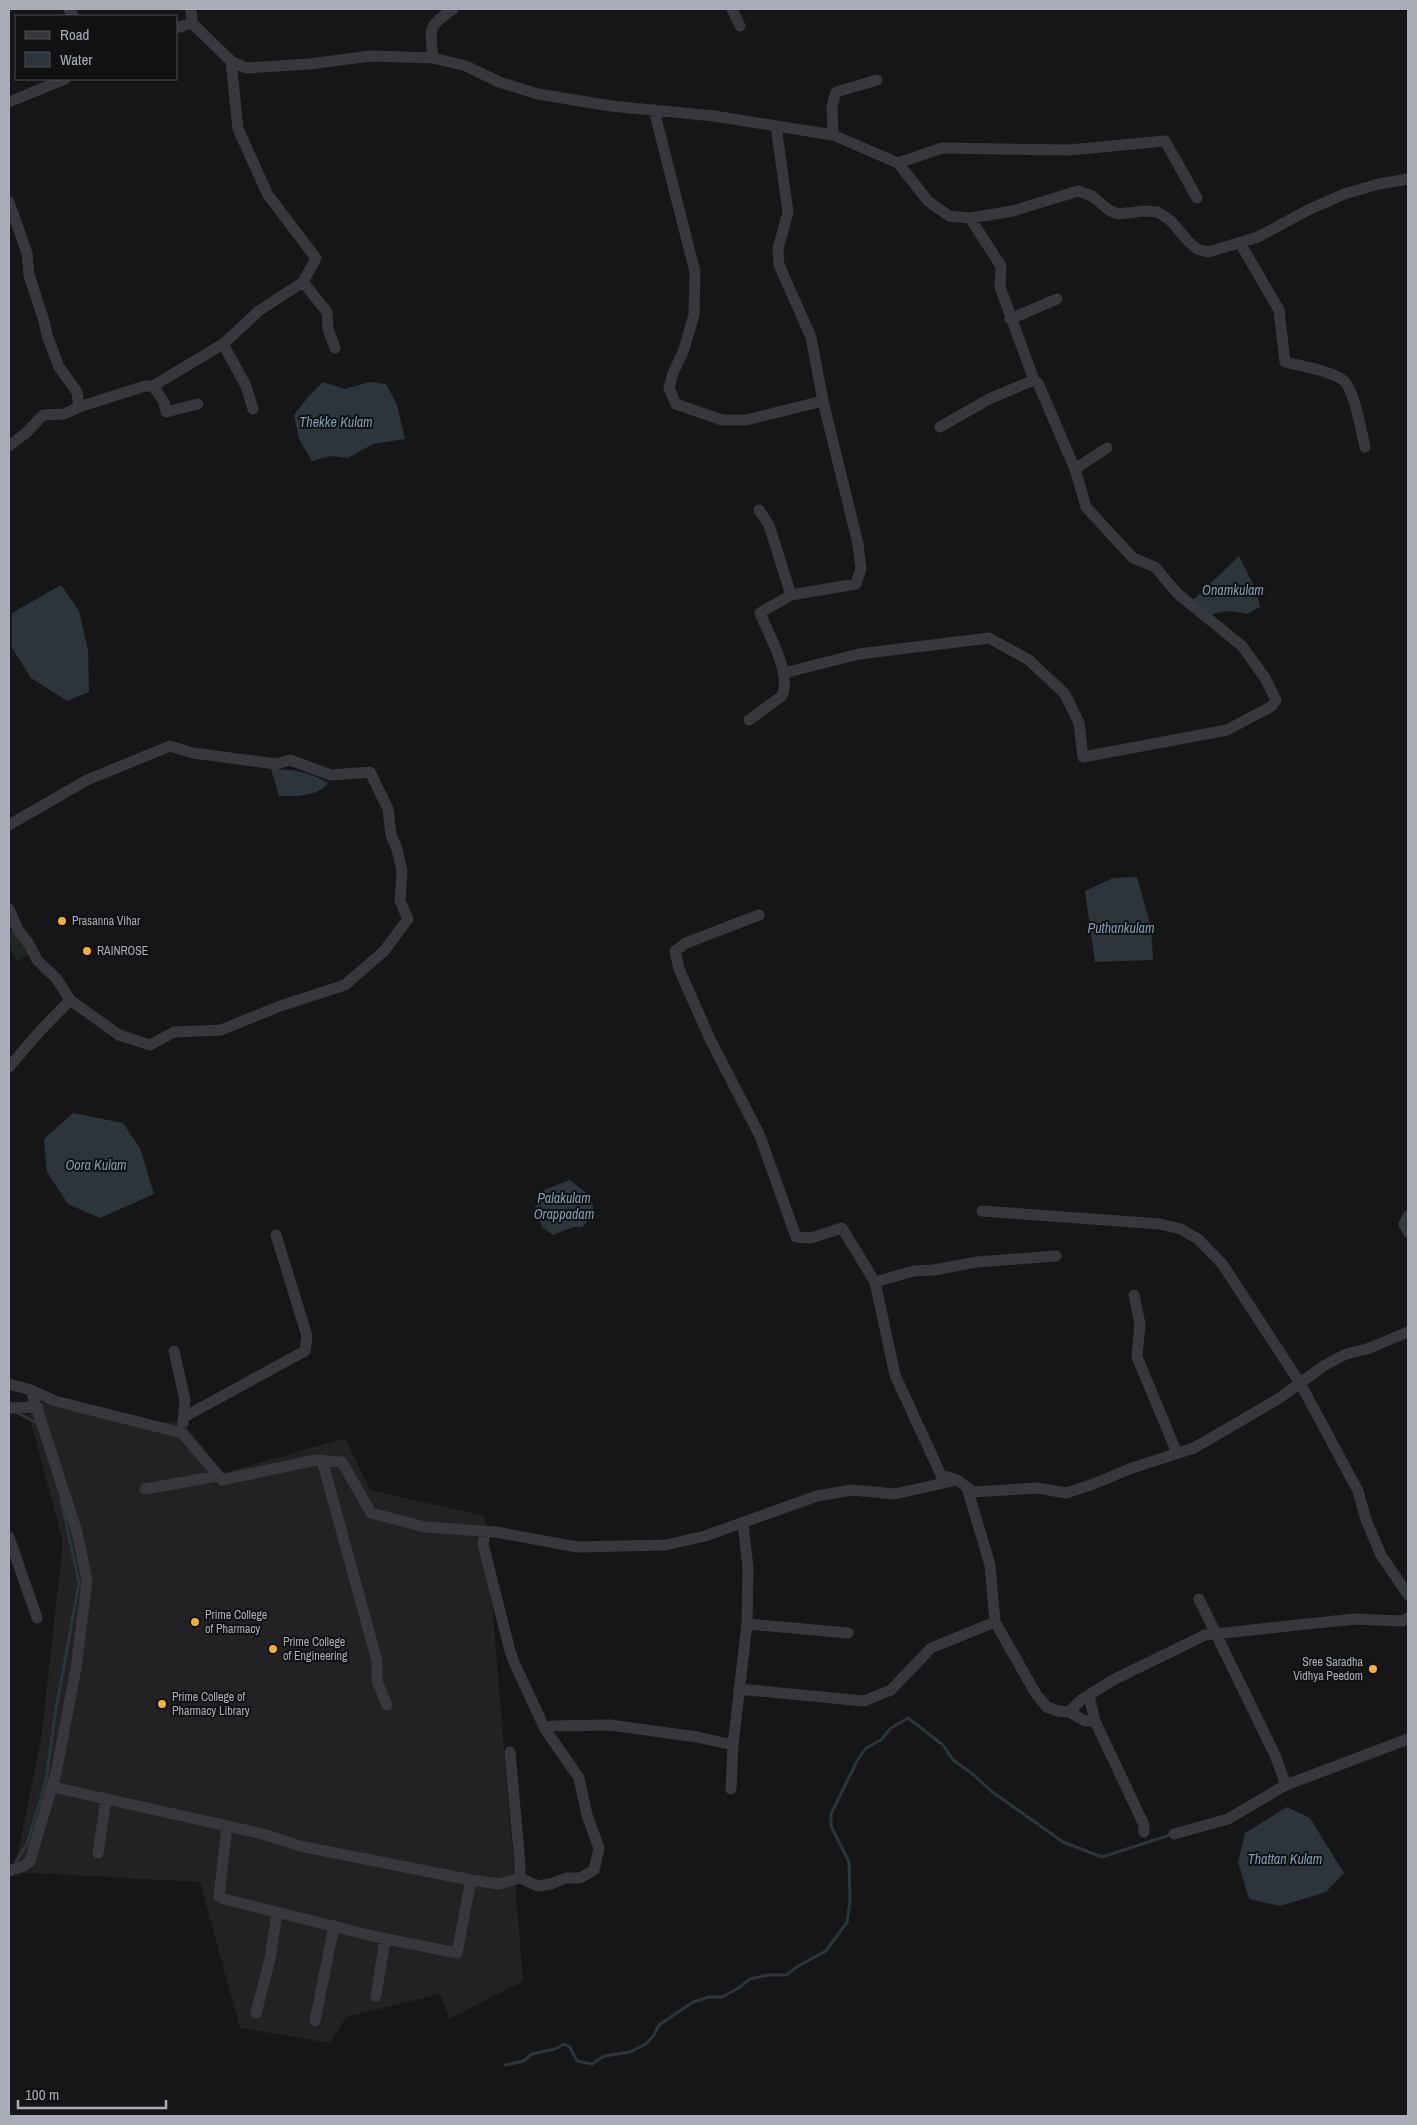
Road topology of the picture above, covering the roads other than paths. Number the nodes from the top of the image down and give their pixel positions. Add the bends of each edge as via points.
1 (191, 9) edge
2 (454, 9) edge
3 (732, 9) edge
4 (192, 23) junction
5 (740, 26) dead end
6 (178, 27) edge
7 (433, 58) junction
8 (231, 61) junction
9 (63, 80) edge
10 (877, 80) dead end
11 (9, 102) edge
12 (654, 110) junction
13 (776, 126) junction
14 (833, 136) junction
15 (898, 163) junction
16 (1408, 179) edge
17 (1197, 198) dead end
18 (9, 202) edge
19 (970, 218) junction
20 (1240, 243) junction
21 (303, 282) junction
22 (1057, 299) dead end
23 (1010, 318) junction
24 (222, 344) junction
25 (335, 348) dead end
26 (1038, 383) dead end
27 (153, 386) junction
28 (823, 401) junction
29 (198, 404) dead end
30 (79, 407) junction
31 (254, 409) dead end
32 (940, 427) dead end
33 (9, 446) edge
34 (1365, 447) dead end
35 (1107, 448) dead end
36 (1075, 469) junction
37 (759, 510) dead end
38 (791, 596) junction
39 (784, 673) junction
40 (749, 720) dead end
41 (9, 825) edge
42 (9, 909) edge
43 (759, 915) dead end
44 (70, 1000) junction
45 (9, 1067) edge
46 (982, 1211) dead end
47 (1408, 1216) edge
48 (1408, 1232) edge
49 (276, 1235) dead end
50 (1056, 1256) dead end
51 (875, 1282) junction
52 (1134, 1295) dead end
53 (1408, 1332) edge
54 (174, 1351) dead end
55 (1300, 1383) junction
56 (9, 1384) edge
57 (31, 1390) junction
58 (38, 1407) junction
59 (9, 1408) edge
60 (184, 1417) junction
61 (182, 1432) junction
62 (1177, 1453) junction
63 (322, 1460) junction
64 (218, 1476) junction
65 (957, 1480) junction
66 (144, 1489) dead end
67 (973, 1492) junction
68 (743, 1523) junction
69 (485, 1531) junction
70 (9, 1537) edge
71 (1408, 1595) edge
72 (1199, 1599) dead end
73 (37, 1618) dead end
74 (1408, 1618) edge
75 (995, 1622) junction
76 (747, 1624) junction
77 (848, 1633) dead end
78 (1218, 1635) junction
79 (739, 1689) junction
80 (1089, 1696) junction
81 (387, 1705) dead end
82 (1069, 1712) junction
83 (1095, 1721) junction
84 (545, 1729) junction
85 (1408, 1739) edge
86 (733, 1745) junction
87 (510, 1752) dead end
88 (1286, 1785) junction
89 (52, 1787) junction
90 (731, 1789) dead end
91 (106, 1799) junction
92 (227, 1826) junction
93 (1144, 1832) dead end
94 (1174, 1834) dead end
95 (98, 1853) dead end
96 (12, 1870) edge
97 (520, 1878) junction
98 (471, 1880) junction
99 (277, 1913) junction
100 (334, 1926) junction
101 (385, 1939) junction
102 (376, 1996) dead end
103 (256, 2012) dead end
104 (315, 2021) dead end

1 - 4 street
2 - 7 street via 430,29
3 - 5 street
4 - 6 street
4 - 8 street
7 - 8 street via 371,56 246,68
7 - 12 street via 466,66 499,82 538,94
8 - 21 street via 238,129 268,195 316,258
9 - 11 street
10 - 14 street via 836,92 832,107
12 - 13 street
12 - 28 street via 695,272 694,314 668,388 676,404 722,420 746,420
13 - 14 street
13 - 28 street via 788,212 778,248 779,265 810,337
14 - 15 street
15 - 17 street via 942,148 1069,150 1165,141
15 - 19 street via 928,201 949,216
16 - 20 street via 1344,194
18 - 30 street via 27,253 29,275 47,335 59,367 76,392
19 - 20 street via 1013,211 1078,191 1092,196 1118,214 1158,212 1197,249 1208,252
19 - 23 street via 1001,266 1000,287
20 - 34 street via 1279,310 1285,362 1344,381
21 - 24 street via 260,310
21 - 25 street via 327,312 328,329
22 - 23 street
23 - 32 street via 1034,380 989,399
24 - 27 street
24 - 31 street via 246,386
26 - 36 street
27 - 29 street via 164,402 166,412
27 - 30 street
28 - 38 street via 858,544 861,569 856,584
30 - 33 street via 64,414 43,415
35 - 36 street
36 - 39 street via 1086,507 1133,558 1155,567 1178,594 1242,646 1265,678 1276,700 1272,706 1227,730 1083,757 1079,723 1065,694 1029,660 989,638 859,654
37 - 38 street via 768,525
38 - 39 street via 760,613
39 - 40 street via 782,696
41 - 44 street via 87,780 170,746 193,754 233,759 276,764 290,760 331,775 370,772 388,809 391,835 402,871 400,901 408,918 384,951 345,984 221,1030 174,1032 150,1044 118,1035
42 - 44 street via 37,960 56,978
43 - 51 street via 686,943 675,951 679,969 710,1039 760,1136 796,1237 811,1238 842,1228
44 - 45 street
46 - 55 street via 1160,1224 1181,1229 1198,1239 1223,1265
47 - 48 street via 1404,1224
49 - 60 street via 307,1336 306,1350
50 - 51 street via 914,1271
51 - 65 street via 895,1375 941,1474
52 - 62 street via 1140,1324 1137,1357
53 - 55 street via 1346,1354
54 - 60 street via 185,1400
55 - 62 street via 1194,1448
55 - 71 street via 1358,1491 1381,1555
56 - 57 street
57 - 58 street
57 - 61 street via 55,1401
58 - 59 street
58 - 89 street via 77,1532 87,1581 76,1668
60 - 61 street
61 - 64 street
62 - 67 street via 1066,1492 1038,1488
63 - 64 street via 222,1480
63 - 69 street via 342,1462 371,1513 425,1527
63 - 81 street via 377,1661 377,1681
64 - 66 street
65 - 67 street
65 - 68 street via 895,1494 852,1490 817,1496
67 - 75 street via 968,1491 990,1565
68 - 69 street via 666,1545 577,1547
68 - 76 street via 748,1568
69 - 84 street via 484,1544 510,1651
70 - 73 street
72 - 78 street
74 - 78 street via 1402,1621 1354,1619
75 - 79 street via 931,1648 892,1690 864,1701
75 - 82 street via 1036,1694 1047,1707
76 - 77 street
76 - 79 street
78 - 80 street via 1205,1635 1113,1680
78 - 88 street
79 - 86 street
80 - 82 street
80 - 83 street
82 - 83 street via 1085,1721
83 - 93 street via 1144,1824
84 - 86 street via 553,1726 610,1725
84 - 97 street via 579,1778 586,1815 599,1848 594,1870 580,1878 566,1878 538,1886
85 - 88 street
86 - 90 street
87 - 97 street
88 - 94 street via 1228,1819
89 - 91 street
89 - 96 street via 30,1861
91 - 92 street
91 - 95 street
92 - 98 street via 300,1846
92 - 99 street via 219,1896
97 - 98 street via 499,1884
98 - 101 street via 457,1953
99 - 100 street
99 - 103 street via 270,1959
100 - 101 street
100 - 104 street
101 - 102 street

